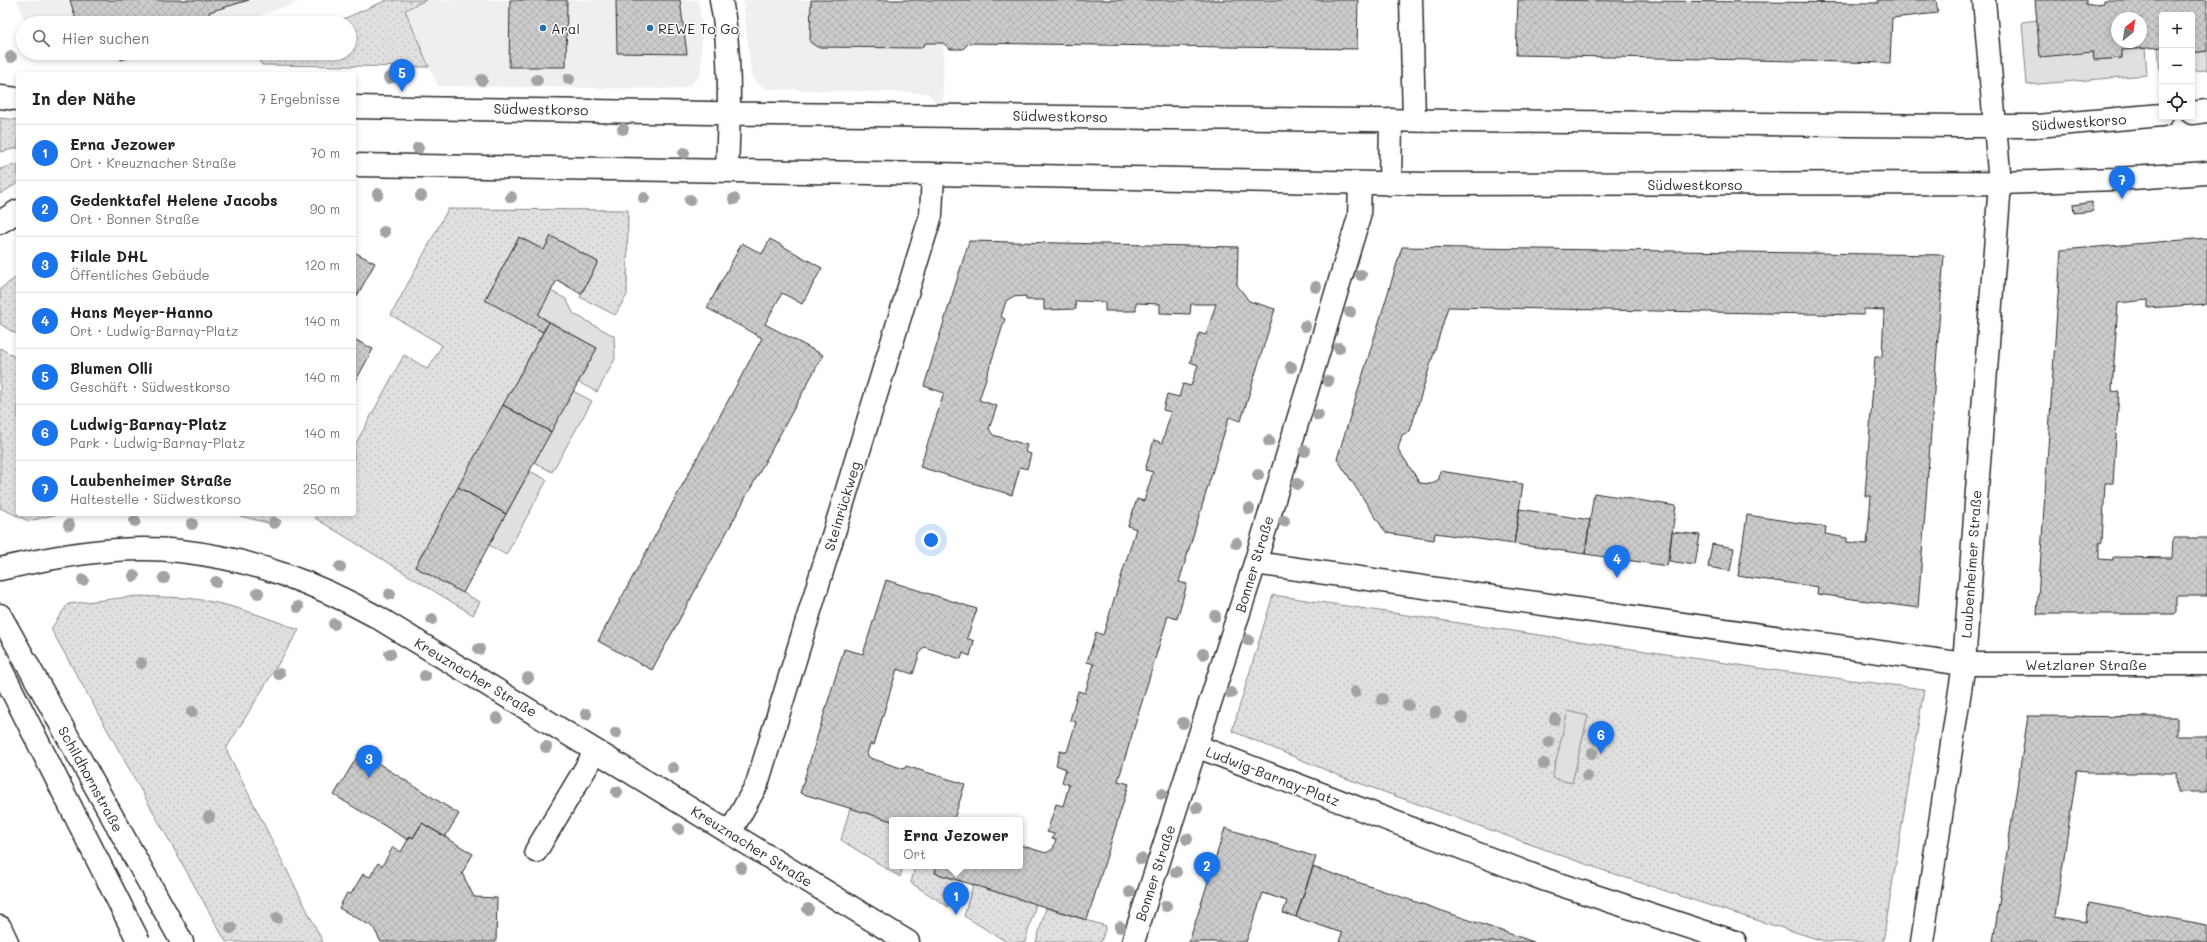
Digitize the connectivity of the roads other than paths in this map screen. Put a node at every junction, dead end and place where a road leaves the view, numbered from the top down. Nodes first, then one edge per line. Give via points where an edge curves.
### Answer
1 (721, 0) edge
2 (1411, 0) edge
3 (1984, 0) edge
4 (0, 97) edge
5 (16, 99) edge
6 (356, 107) edge
7 (2207, 111) edge
8 (729, 113) junction
9 (2195, 113) edge
10 (2159, 115) edge
11 (1391, 120) junction
12 (1414, 120) junction
13 (1996, 126) junction
14 (356, 165) edge
15 (727, 171) junction
16 (2207, 172) edge
17 (933, 174) junction
18 (1360, 183) junction
19 (2000, 183) junction
20 (1390, 184) junction
21 (16, 212) edge
22 (0, 222) edge
23 (1254, 563) junction
24 (0, 570) edge
25 (0, 615) edge
26 (1964, 664) junction
27 (2207, 664) edge
28 (0, 667) edge
29 (29, 669) junction
30 (0, 684) edge
31 (1196, 746) junction
32 (596, 751) junction
33 (730, 833) junction
34 (536, 851) dead end
35 (0, 927) edge
36 (7, 942) edge
37 (139, 942) edge
38 (182, 942) edge
39 (908, 942) edge
40 (1133, 942) edge
41 (1735, 942) edge
42 (1922, 942) edge

1 - 8 main road via 726,40
2 - 12 main road
3 - 13 main road
4 - 5 main road
6 - 8 main road, Südwestkorso
7 - 9 main road
8 - 11 main road, Südwestkorso
8 - 15 main road
10 - 13 main road, Südwestkorso via 2037,126
11 - 12 main road, Südwestkorso
11 - 20 main road
12 - 13 main road, Südwestkorso
13 - 19 main road
14 - 15 main road, Südwestkorso
15 - 17 main road, Südwestkorso
16 - 19 main road, Südwestkorso
17 - 18 main road, Südwestkorso
17 - 33 main road, Steinrückweg via 931,215 757,784
18 - 20 main road, Südwestkorso
18 - 23 main road, Bonner Straße via 1359,216
19 - 20 main road, Südwestkorso
19 - 26 main road, Laubenheimer Straße
21 - 22 main road
23 - 26 main road
23 - 31 main road, Bonner Straße
24 - 32 main road, Kreuznacher Straße via 88,553 141,550 179,550 274,570 312,584 378,617
25 - 29 main road, Schildhornstraße
26 - 27 main road, Wetzlarer Straße
26 - 42 main road, Laubenheimer Straße
28 - 37 main road, bridge
29 - 30 main road
29 - 38 main road, Schildhornstraße
31 - 40 main road, Bonner Straße
31 - 41 main road, Ludwig-Barnay-Platz via 1543,879
32 - 33 main road, Kreuznacher Straße
32 - 34 main road
33 - 39 main road, Kreuznacher Straße
35 - 36 main road

